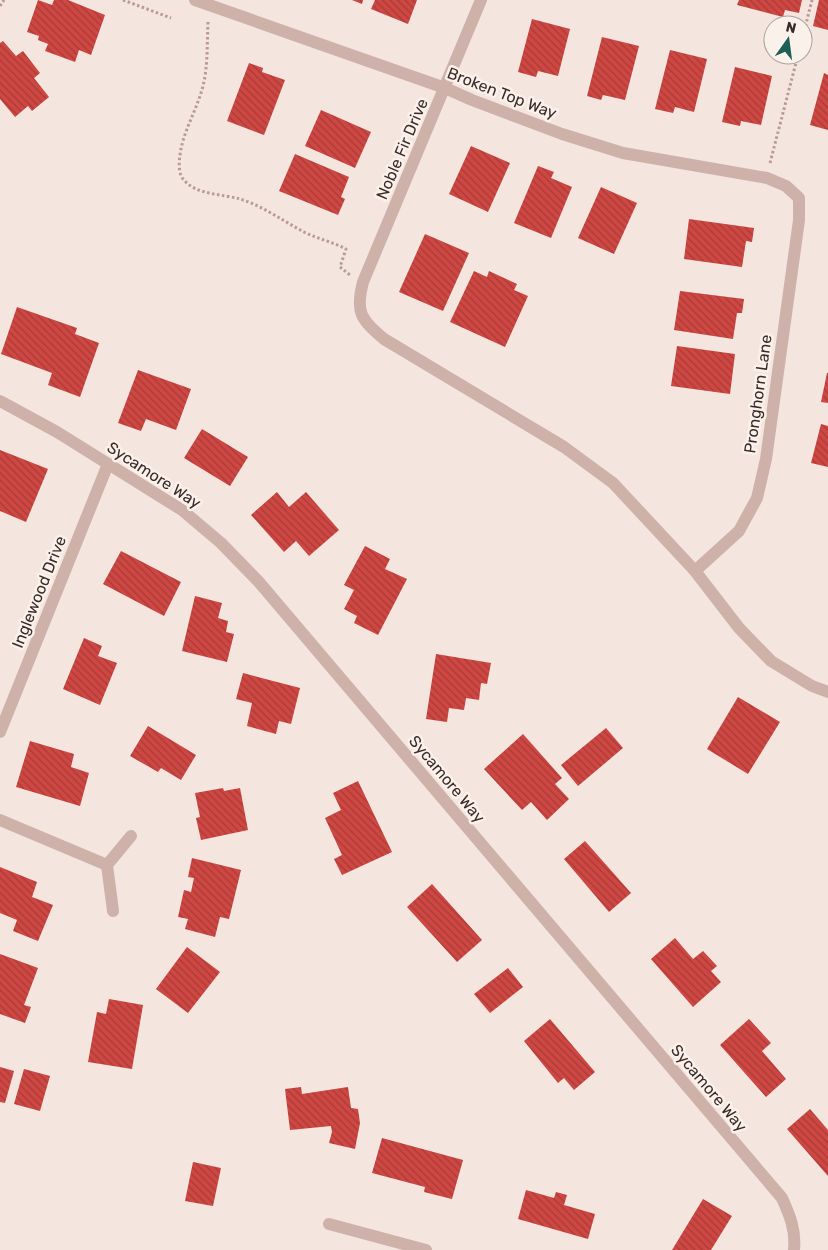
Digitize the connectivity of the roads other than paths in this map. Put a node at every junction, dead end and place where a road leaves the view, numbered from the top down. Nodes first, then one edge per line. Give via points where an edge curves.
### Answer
1 (195, 0) edge
2 (481, 0) edge
3 (445, 88) junction
4 (799, 198) joint
5 (0, 401) edge
6 (108, 464) junction
7 (695, 571) junction
8 (828, 692) edge
9 (0, 732) edge
10 (0, 820) edge
11 (131, 836) dead end
12 (107, 865) junction
13 (113, 911) dead end
14 (329, 1224) dead end
15 (426, 1250) edge
16 (794, 1250) edge

1 - 3 street, Broken Top Way
2 - 3 street, Noble Fir Drive
3 - 4 street, Broken Top Way via 562,134 623,153 767,178 786,186
3 - 7 street, Noble Fir Drive via 363,282 360,312 384,338 564,447 613,483
4 - 7 street, Pronghorn Lane via 799,220 766,459 756,498 739,531
5 - 6 street, Sycamore Way
6 - 9 street, Inglewood Drive
6 - 16 street, Sycamore Way via 182,510 221,543 258,581 782,1198 792,1220
7 - 8 street via 739,628 771,661
10 - 12 street
11 - 12 street
12 - 13 street
14 - 15 street

